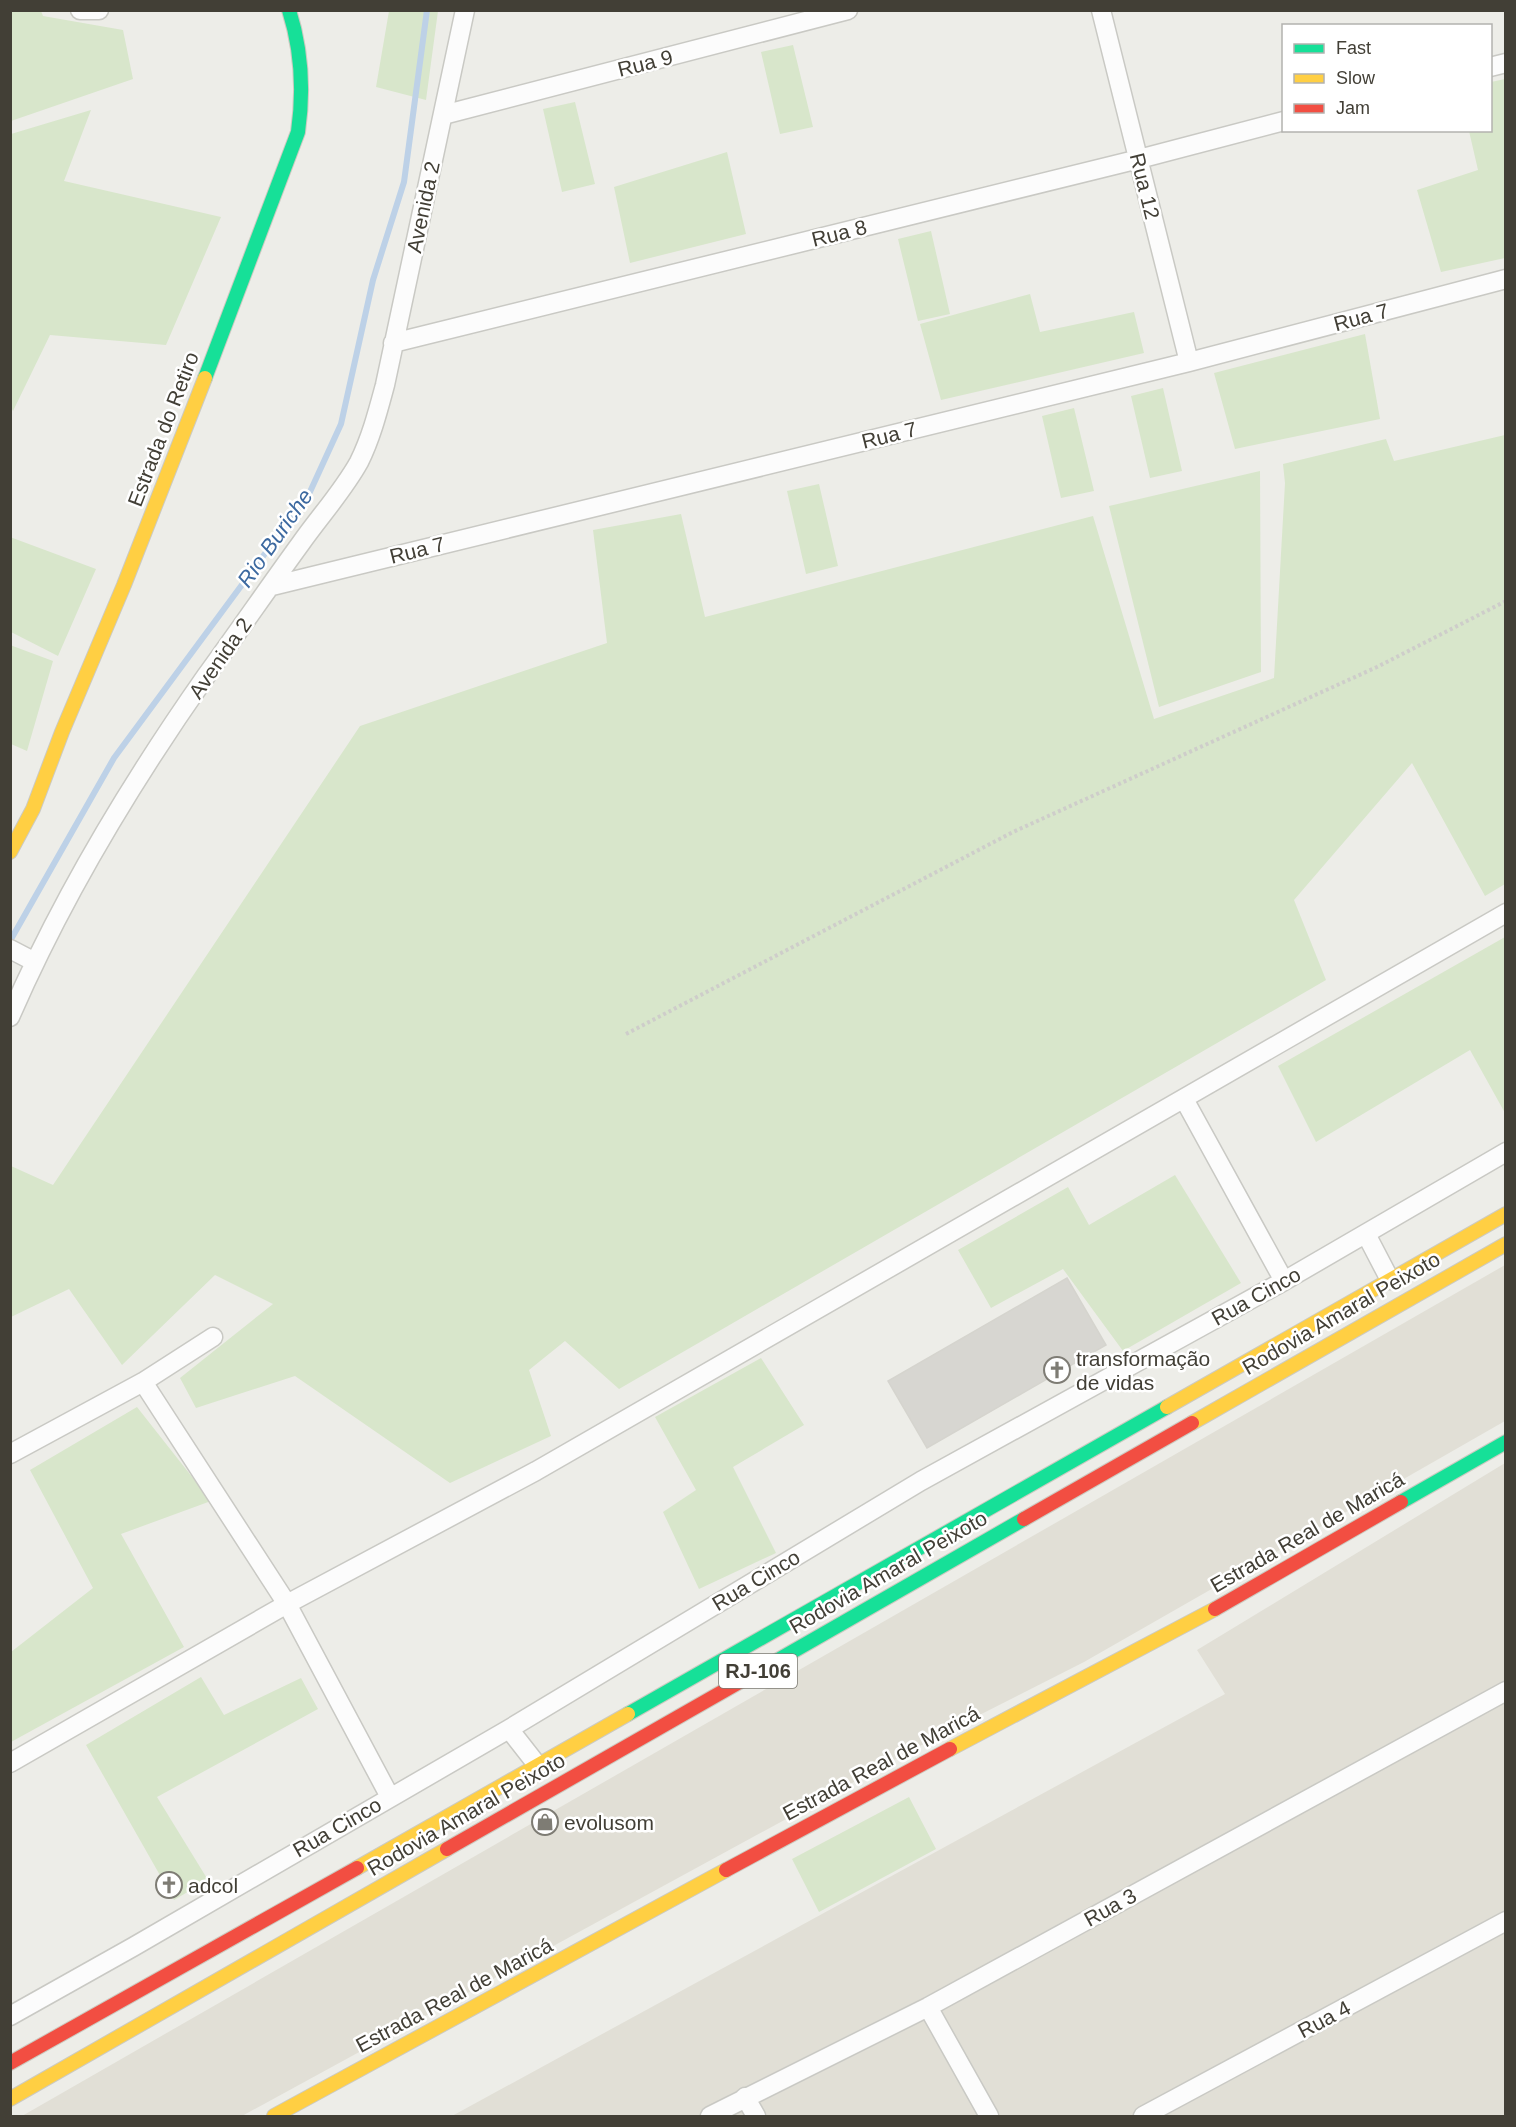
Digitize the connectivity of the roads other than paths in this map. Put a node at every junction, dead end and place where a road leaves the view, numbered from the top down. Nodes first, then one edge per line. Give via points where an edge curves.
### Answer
1 (80, 10) edge
2 (99, 10) edge
3 (289, 10) edge
4 (465, 10) edge
5 (848, 10) edge
6 (1101, 10) edge
7 (443, 115) junction
8 (1282, 122) edge
9 (1139, 159) junction
10 (1506, 279) edge
11 (393, 343) junction
12 (1189, 362) junction
13 (272, 585) junction
14 (10, 852) edge
15 (1506, 913) edge
16 (21, 955) edge
17 (10, 1017) edge
18 (1184, 1099) junction
19 (1506, 1152) edge
20 (1506, 1214) edge
21 (1366, 1234) junction
22 (1506, 1244) edge
23 (1390, 1280) junction
24 (1284, 1281) junction
25 (213, 1337) dead end
26 (143, 1382) junction
27 (1506, 1442) edge
28 (10, 1454) edge
29 (287, 1604) junction
30 (1506, 1691) edge
31 (509, 1729) junction
32 (10, 1763) edge
33 (538, 1766) junction
34 (390, 1797) junction
35 (1506, 1921) edge
36 (928, 2007) junction
37 (10, 2016) edge
38 (10, 2063) edge
39 (746, 2097) junction
40 (10, 2099) edge
41 (274, 2116) edge
42 (710, 2116) edge
43 (756, 2116) edge
44 (989, 2116) edge
45 (1143, 2116) edge

1 - 2 street
3 - 14 main road, Estrada do Retiro via 302,75 298,132 128,574 33,808
4 - 7 street, Avenida 2
5 - 7 street, Rua 9
6 - 9 street, Rua 12
7 - 11 street, Avenida 2
8 - 9 street, Rua 8
9 - 11 street, Rua 8
9 - 12 street, Rua 12
10 - 12 street, Rua 7
11 - 13 street, Avenida 2 via 375,422 359,462
12 - 13 street, Rua 7
13 - 16 street, Avenida 2 via 147,762 103,836
15 - 18 street
16 - 17 street, Avenida 2
18 - 24 street
18 - 29 street via 536,1471
19 - 21 street, Rua Cinco
20 - 23 main road, Rodovia Amaral Peixoto / RJ-106
21 - 23 street
21 - 24 street, Rua Cinco
22 - 40 main road, Rodovia Amaral Peixoto / RJ-106
23 - 33 main road, Rodovia Amaral Peixoto / RJ-106
24 - 31 street, Rua Cinco via 921,1481
25 - 26 street
26 - 28 street
26 - 29 street
27 - 41 main road, Estrada Real de Maricá via 1180,1629 962,1742
29 - 32 street
29 - 34 street
30 - 36 street, Rua 3
31 - 33 street
31 - 34 street, Rua Cinco
33 - 38 main road, Rodovia Amaral Peixoto / RJ-106
34 - 37 street, Rua Cinco
35 - 45 street, Rua 4
36 - 39 street, Rua 3
36 - 44 street
39 - 42 street, Rua 3
39 - 43 street

